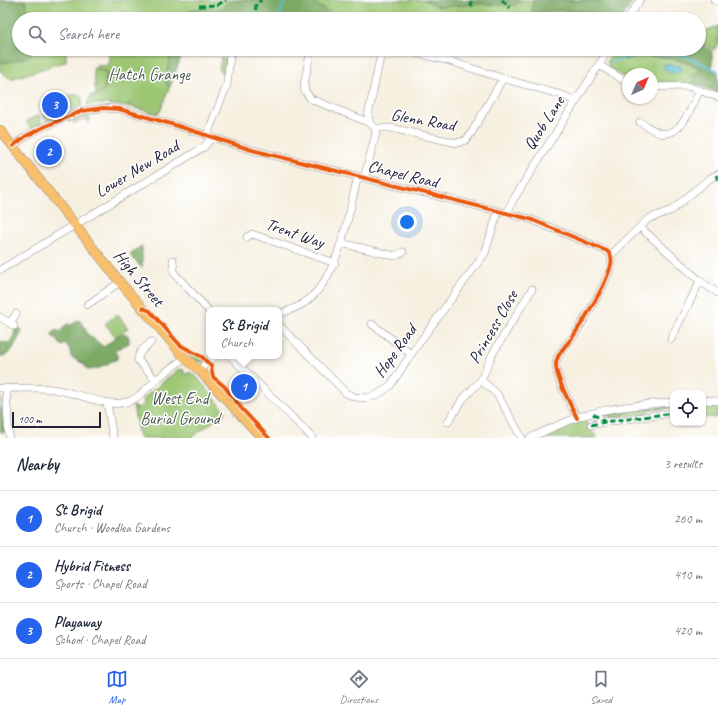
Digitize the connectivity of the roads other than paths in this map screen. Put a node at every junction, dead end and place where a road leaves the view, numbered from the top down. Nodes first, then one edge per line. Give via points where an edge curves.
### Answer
1 (640, 0) edge
2 (714, 0) edge
3 (718, 2) edge
4 (632, 12) edge
5 (230, 56) edge
6 (382, 56) edge
7 (429, 56) edge
8 (605, 56) edge
9 (309, 59) dead end
10 (599, 65) junction
11 (503, 78) junction
12 (622, 79) edge
13 (658, 87) edge
14 (700, 90) junction
15 (718, 97) edge
16 (576, 102) junction
17 (640, 122) dead end
18 (373, 125) junction
19 (0, 130) edge
20 (209, 136) junction
21 (13, 146) junction
22 (717, 176) edge
23 (361, 177) junction
24 (498, 212) junction
25 (507, 214) junction
26 (74, 224) junction
27 (640, 228) junction
28 (247, 237) dead end
29 (341, 243) junction
30 (403, 252) dead end
31 (611, 255) junction
32 (173, 260) dead end
33 (335, 263) junction
34 (0, 270) edge
35 (700, 281) junction
36 (120, 282) junction
37 (532, 290) dead end
38 (718, 293) edge
39 (87, 305) dead end
40 (206, 308) edge
41 (282, 313) edge
42 (16, 314) dead end
43 (0, 317) edge
44 (372, 324) dead end
45 (282, 328) edge
46 (671, 339) dead end
47 (151, 342) dead end
48 (411, 354) junction
49 (185, 358) junction
50 (212, 359) edge
51 (233, 359) edge
52 (199, 370) junction
53 (156, 380) junction
54 (481, 380) junction
55 (3, 388) edge
56 (706, 400) edge
57 (718, 401) edge
58 (670, 402) edge
59 (107, 403) junction
60 (670, 413) edge
61 (594, 414) junction
62 (576, 418) junction
63 (448, 422) dead end
64 (605, 422) junction
65 (591, 425) dead end
66 (9, 438) edge
67 (113, 438) edge
68 (262, 438) edge
69 (312, 438) edge
70 (522, 438) edge
71 (530, 438) edge

1 - 4 street
2 - 3 street
5 - 20 street via 227,85
6 - 18 street via 368,116
7 - 11 street
8 - 10 street, Quob Lane
9 - 18 street, Glenn Road via 304,85 311,99
10 - 12 street
10 - 16 street, Quob Lane
11 - 16 street via 565,96
11 - 18 street, Glenn Road via 466,140 457,143
13 - 14 street via 687,86
14 - 15 street
14 - 17 street via 683,124 674,132 660,133
16 - 25 street, Quob Lane via 512,200
18 - 23 street via 376,134
19 - 21 main road, High Street
20 - 21 street, Chapel Road via 119,110 103,108 86,110 52,123 26,136
20 - 23 street, Chapel Road via 252,150
20 - 26 street, Lower New Road via 204,147
21 - 26 main road, High Street
22 - 27 street via 709,179 672,210 648,219
23 - 24 street, Chapel Road
23 - 29 street
24 - 25 street, Chapel Road
24 - 48 street, Hope Road via 485,253
25 - 31 street, Chapel Road via 530,219 602,248
26 - 34 street, Lower New Road
26 - 36 main road, High Street
27 - 31 street
27 - 35 street
28 - 33 street, Trent Way via 252,234
29 - 30 street via 396,259
29 - 33 street
31 - 62 street via 612,264 598,294 584,320 555,362
32 - 40 street via 174,273
33 - 41 street via 325,281 310,298
35 - 38 street
35 - 46 street
36 - 39 street
36 - 49 main road, High Street
37 - 54 street, Princess Close via 492,354
42 - 43 street via 12,324
44 - 48 street
45 - 48 street, Hope Road via 354,397 372,397 386,390
47 - 53 street via 137,357
49 - 52 main road, High Street
49 - 53 street
50 - 52 street
51 - 69 street via 304,425
52 - 68 main road, High Street
53 - 59 street via 129,401
54 - 63 street, Princess Close via 463,399
54 - 70 street, Princess Close via 497,394
55 - 59 street via 64,390
55 - 66 street
56 - 57 street
58 - 61 street
59 - 67 street
60 - 64 street
61 - 62 street
61 - 64 street
62 - 71 street
64 - 65 street

